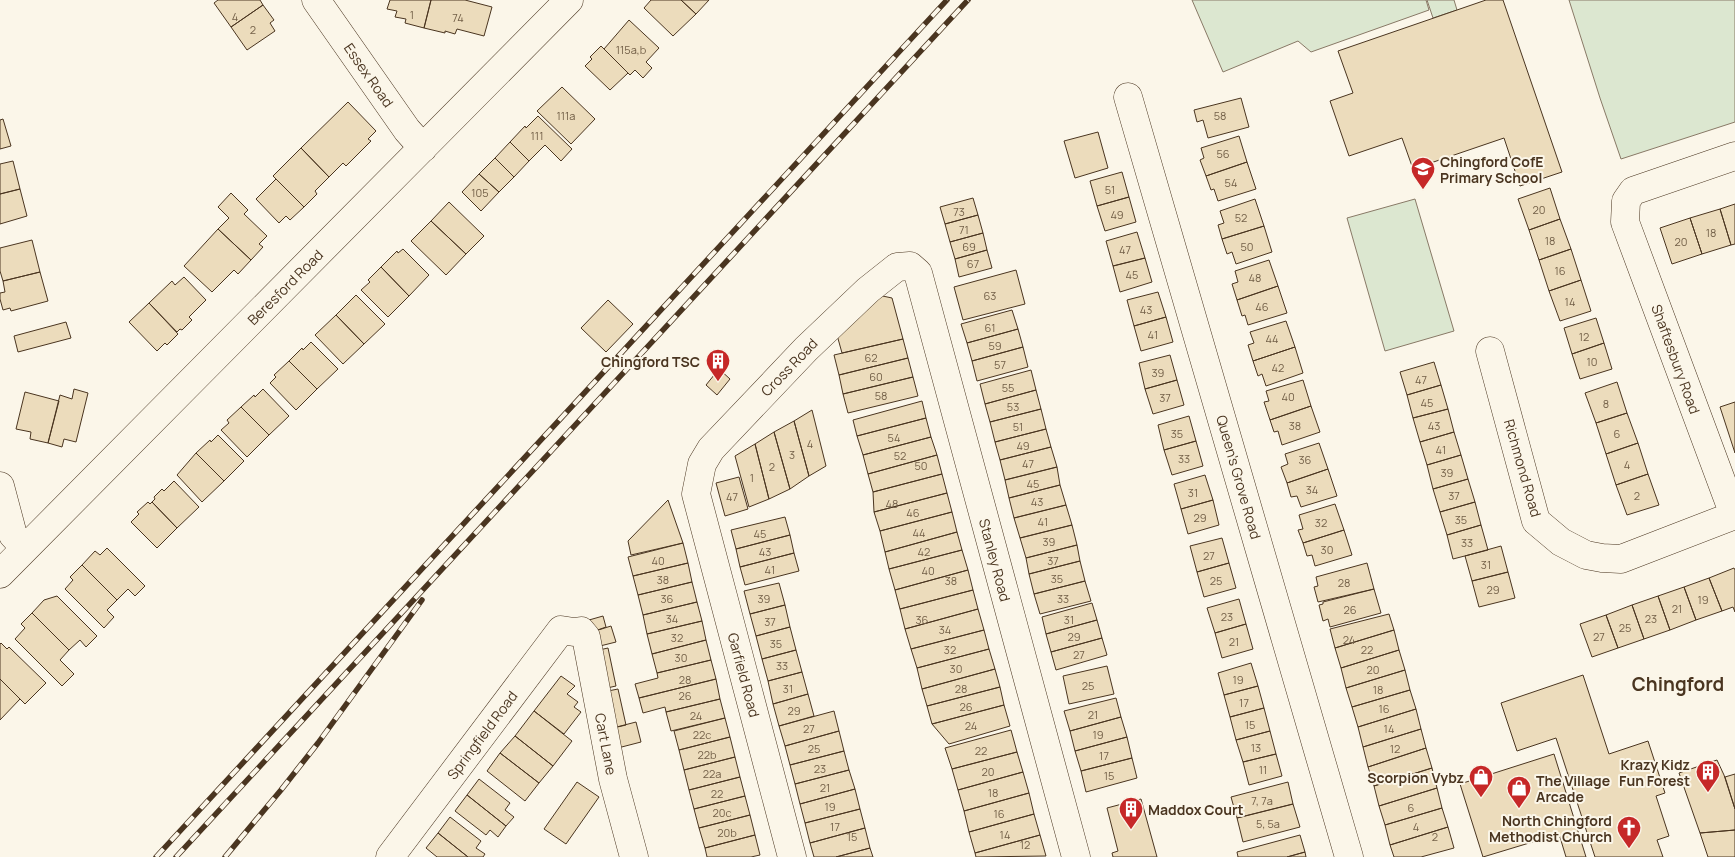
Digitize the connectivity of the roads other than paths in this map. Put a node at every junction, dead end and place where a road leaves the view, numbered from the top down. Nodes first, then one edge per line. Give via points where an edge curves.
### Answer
1 (316, 0) edge
2 (569, 0) edge
3 (1128, 97) dead end
4 (423, 148) junction
5 (1735, 156) edge
6 (910, 266) joint
7 (1490, 351) dead end
8 (0, 486) edge
9 (696, 494) joint
10 (1735, 515) edge
11 (25, 548) junction
12 (0, 574) edge
13 (581, 631) joint
14 (392, 856) edge
15 (634, 857) edge
16 (792, 857) edge
17 (1076, 857) edge
18 (1349, 857) edge

1 - 4 street, Essex Road
2 - 4 street, Beresford Road
3 - 18 street, Queen's Grove Road
4 - 11 street, Beresford Road
5 - 10 street, Shaftesbury Road via 1633,191 1626,202 1625,222
6 - 9 street, Cross Road via 896,266 868,290 806,349 711,449 702,464
6 - 17 street, Stanley Road via 918,273
7 - 10 street, Richmond Road via 1536,521 1561,542 1586,555 1621,559
8 - 11 street via 13,535
9 - 16 street, Garfield Road
11 - 12 street, Beresford Road
13 - 14 street, Springfield Road via 561,630
13 - 15 street, Cart Lane via 586,637 613,779

